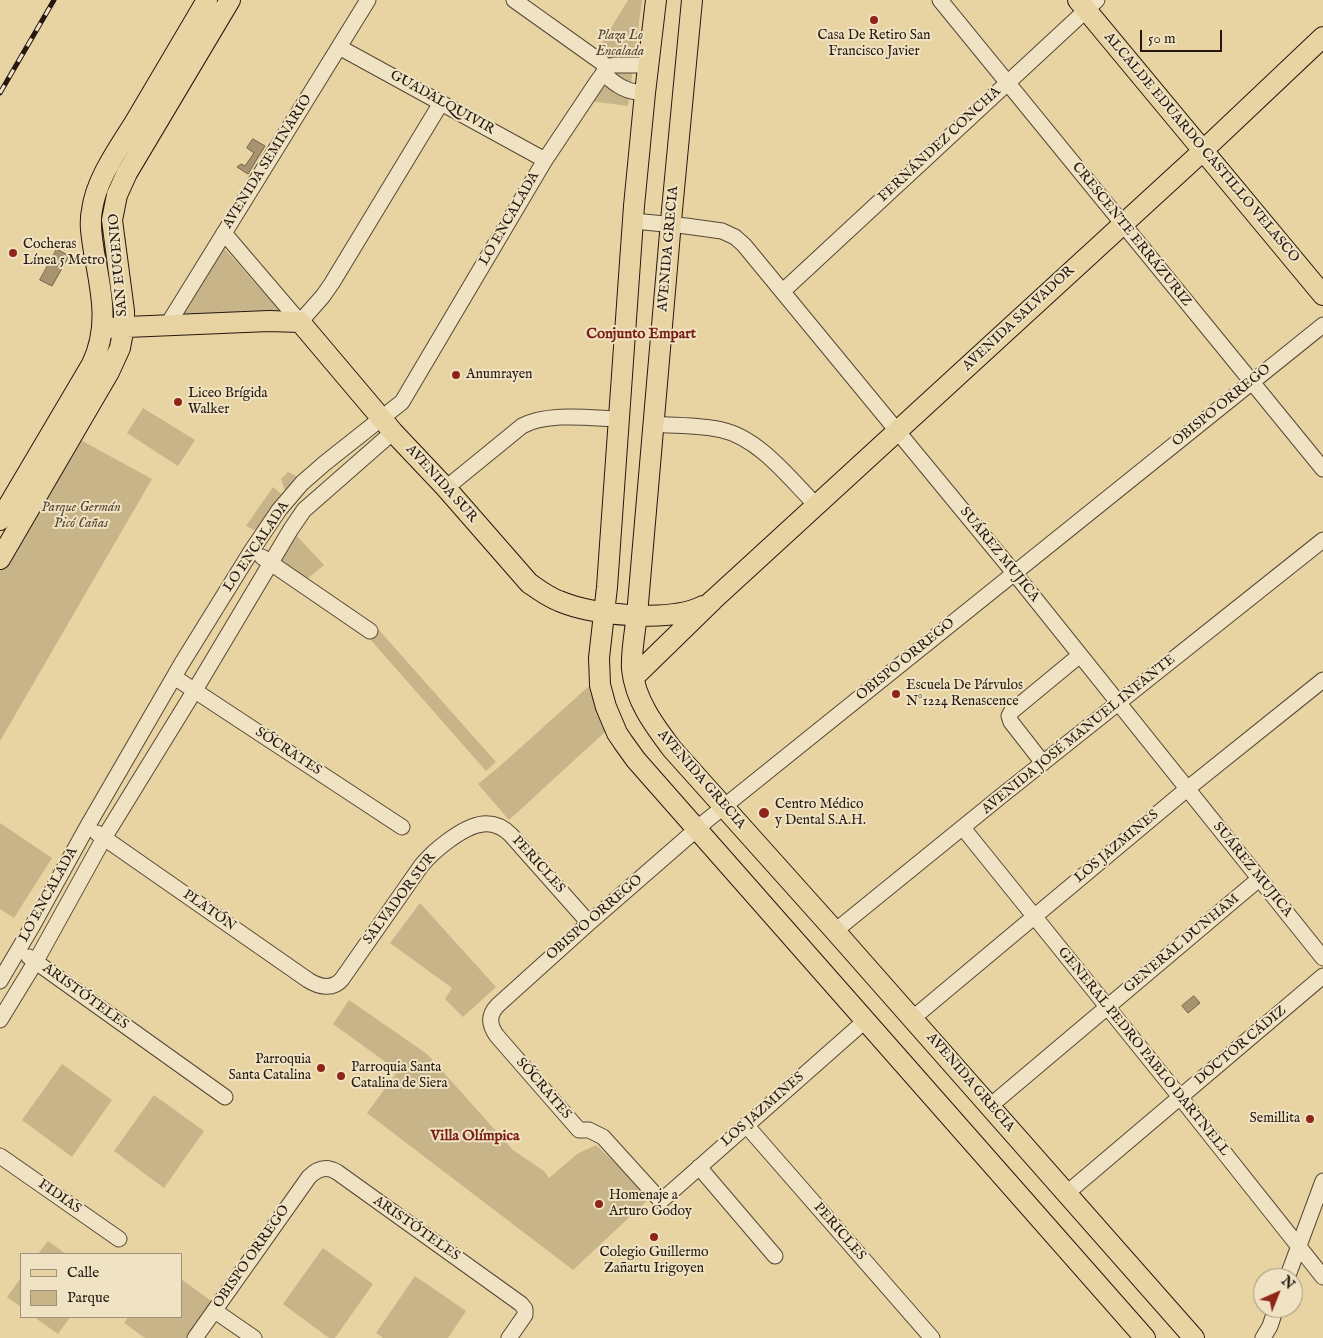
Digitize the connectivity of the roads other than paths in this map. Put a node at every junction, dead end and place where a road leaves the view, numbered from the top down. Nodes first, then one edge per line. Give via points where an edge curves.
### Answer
1 (207, 0) edge
2 (230, 0) edge
3 (368, 0) edge
4 (514, 0) edge
5 (656, 0) edge
6 (692, 0) edge
7 (940, 0) edge
8 (1087, 3) edge
9 (1323, 37) edge
10 (339, 47) junction
11 (648, 65) junction
12 (606, 70) junction
13 (1007, 83) junction
14 (645, 93) junction
15 (442, 103) junction
16 (153, 110) junction
17 (1203, 150) junction
18 (545, 160) junction
19 (633, 221) junction
20 (671, 224) junction
21 (1123, 224) junction
22 (224, 232) junction
23 (783, 291) junction
24 (1323, 295) edge
25 (300, 322) junction
26 (168, 324) junction
27 (1323, 325) edge
28 (124, 326) junction
29 (102, 328) junction
30 (1252, 382) junction
31 (77, 388) junction
32 (90, 406) junction
33 (619, 419) junction
34 (653, 424) junction
35 (387, 425) junction
36 (898, 430) junction
37 (1323, 469) edge
38 (446, 488) junction
39 (816, 505) junction
40 (0, 520) edge
41 (1323, 540) edge
42 (252, 550) junction
43 (0, 559) edge
44 (270, 562) junction
45 (1014, 573) junction
46 (713, 600) junction
47 (604, 612) junction
48 (637, 615) junction
49 (370, 631) dead end
50 (1080, 655) junction
51 (174, 677) junction
52 (634, 677) junction
53 (1322, 684) edge
54 (195, 690) junction
55 (1119, 703) junction
56 (1043, 763) junction
57 (1187, 789) junction
58 (724, 807) junction
59 (479, 825) joint
60 (88, 827) junction
61 (402, 827) dead end
62 (962, 828) junction
63 (698, 829) junction
64 (104, 838) junction
65 (1259, 879) junction
66 (1034, 917) junction
67 (589, 923) junction
68 (835, 930) junction
69 (18, 950) junction
70 (1323, 958) edge
71 (36, 961) junction
72 (1323, 976) edge
73 (0, 981) edge
74 (334, 986) joint
75 (498, 1005) joint
76 (1107, 1007) junction
77 (913, 1018) junction
78 (0, 1020) edge
79 (866, 1020) junction
80 (225, 1097) dead end
81 (1180, 1097) junction
82 (990, 1106) junction
83 (746, 1125) junction
84 (0, 1156) edge
85 (699, 1167) junction
86 (309, 1177) joint
87 (1323, 1182) edge
88 (1067, 1193) junction
89 (660, 1201) joint
90 (119, 1239) dead end
91 (1298, 1248) junction
92 (774, 1256) dead end
93 (1291, 1268) edge
94 (1323, 1277) edge
95 (215, 1311) junction
96 (1273, 1318) edge
97 (195, 1338) edge
98 (254, 1338) edge
99 (509, 1338) edge
100 (932, 1338) edge
101 (1145, 1338) edge
102 (1194, 1338) edge
103 (1263, 1338) edge

1 - 16 main road, SAN EUGENIO
2 - 16 main road, SAN EUGENIO
3 - 10 street, AVENIDA SEMINARIO
4 - 12 street
5 - 11 main road
6 - 20 main road, AVENIDA GRECIA
7 - 13 street, CRESCENTE ERRÁZURIZ
8 - 13 street, FERNÁNDEZ CONCHA
8 - 17 main road, ALCALDE EDUARDO CASTILLO VELASCO
9 - 17 main road, AVENIDA SALVADOR
10 - 15 street, GUADALQUIVIR
10 - 22 street, AVENIDA SEMINARIO
11 - 12 street via 614,65
11 - 14 main road
12 - 14 street via 618,86
12 - 18 street, LO ENCALADA
13 - 21 street, CRESCENTE ERRÁZURIZ
13 - 23 street, FERNÁNDEZ CONCHA
14 - 19 main road
15 - 18 street, GUADALQUIVIR
15 - 25 street via 332,283
16 - 28 main road, SAN EUGENIO via 114,204 112,224
16 - 29 main road, SAN EUGENIO via 103,177 92,210 91,229 102,299
17 - 21 main road, AVENIDA SALVADOR
17 - 24 main road, ALCALDE EDUARDO CASTILLO VELASCO
18 - 35 street, LO ENCALADA
19 - 20 street, SUÁREZ MUJICA
19 - 33 main road
20 - 23 street, SUÁREZ MUJICA via 731,234
20 - 34 main road, AVENIDA GRECIA
21 - 30 street, CRESCENTE ERRÁZURIZ
21 - 36 main road, AVENIDA SALVADOR
22 - 25 street, AVENIDA SUR
22 - 26 street, AVENIDA SEMINARIO
23 - 36 street, SUÁREZ MUJICA
25 - 26 main road
25 - 35 main road, AVENIDA SUR
26 - 28 main road
27 - 30 street, OBISPO ORREGO
28 - 29 main road
28 - 32 main road, SAN EUGENIO via 117,356
29 - 31 main road, SAN EUGENIO via 95,356
30 - 37 street, CRESCENTE ERRÁZURIZ
30 - 45 street, OBISPO ORREGO
31 - 32 main road via 90,395
31 - 40 main road, SAN EUGENIO
32 - 43 main road, SAN EUGENIO
33 - 38 street via 553,417 531,422
33 - 47 main road
34 - 39 street via 711,428 745,438
34 - 48 main road, AVENIDA GRECIA
35 - 38 main road, AVENIDA SUR
35 - 42 street, LO ENCALADA via 338,452 302,483
35 - 44 street, LO ENCALADA via 304,510
36 - 39 main road, AVENIDA SALVADOR
36 - 45 street, SUÁREZ MUJICA
38 - 47 main road, AVENIDA SUR via 529,583 560,602
39 - 46 main road, AVENIDA SALVADOR
41 - 55 street, AVENIDA JOSÉ MANUEL INFANTE
42 - 44 street
42 - 51 street, LO ENCALADA
44 - 49 street
44 - 54 street, LO ENCALADA
45 - 50 street, SUÁREZ MUJICA
45 - 58 street, OBISPO ORREGO
46 - 48 main road, AVENIDA SALVADOR via 686,613
46 - 52 main road, AVENIDA SALVADOR
47 - 48 main road, AVENIDA SALVADOR
47 - 63 main road via 600,677 610,717 629,751
48 - 52 main road, AVENIDA GRECIA via 632,660
50 - 55 street, SUÁREZ MUJICA
50 - 56 street via 1010,712 1011,722
51 - 54 street, SÓCRATES
51 - 60 street, LO ENCALADA
52 - 58 main road, AVENIDA GRECIA via 643,705 658,731
53 - 57 street, LOS JAZMINES
54 - 61 street, SÓCRATES
54 - 64 street, LO ENCALADA
55 - 56 street, AVENIDA JOSÉ MANUEL INFANTE
55 - 57 street, SUÁREZ MUJICA
56 - 62 street, AVENIDA JOSÉ MANUEL INFANTE
57 - 65 street, SUÁREZ MUJICA
57 - 66 street, LOS JAZMINES
58 - 63 street, OBISPO ORREGO
58 - 68 main road, AVENIDA GRECIA
59 - 67 street, PERICLES via 502,827 512,835
59 - 74 street, SALVADOR SUR via 444,844 428,857
60 - 64 street, PLATÓN
60 - 69 street, LO ENCALADA
62 - 66 street, GENERAL PEDRO PABLO DARTNELL
62 - 68 street, AVENIDA JOSÉ MANUEL INFANTE
63 - 67 street, OBISPO ORREGO
63 - 79 main road
64 - 71 street, LO ENCALADA
64 - 74 street, PLATÓN via 308,980 322,986
65 - 70 street, SUÁREZ MUJICA
65 - 76 street, GENERAL DUNHAM
66 - 76 street, GENERAL PEDRO PABLO DARTNELL
66 - 77 street, LOS JAZMINES
67 - 75 street, OBISPO ORREGO
68 - 77 main road, AVENIDA GRECIA
69 - 71 street, ARISTÓTELES
69 - 73 street, LO ENCALADA
71 - 78 street, LO ENCALADA
71 - 80 street, ARISTÓTELES
72 - 81 street, DOCTOR CÁDIZ
75 - 89 street, SÓCRATES via 490,1017 492,1030 579,1130 589,1130 603,1137
76 - 81 street, GENERAL PEDRO PABLO DARTNELL
76 - 82 street, GENERAL DUNHAM
77 - 82 main road, AVENIDA GRECIA
79 - 83 street, LOS JAZMINES
79 - 101 main road
81 - 88 street, DOCTOR CÁDIZ
81 - 91 street, GENERAL PEDRO PABLO DARTNELL
82 - 88 main road, AVENIDA GRECIA
83 - 85 street, LOS JAZMINES
83 - 100 street, PERICLES
84 - 90 street, FIDIAS
85 - 89 street, LOS JAZMINES
85 - 92 street
86 - 95 street, OBISPO ORREGO
86 - 99 street, ARISTÓTELES via 321,1169 334,1170 521,1304 525,1315
87 - 91 street
88 - 102 main road, AVENIDA GRECIA
91 - 93 street
91 - 94 street, GENERAL PEDRO PABLO DARTNELL
95 - 97 street, OBISPO ORREGO
95 - 98 street
96 - 103 street

